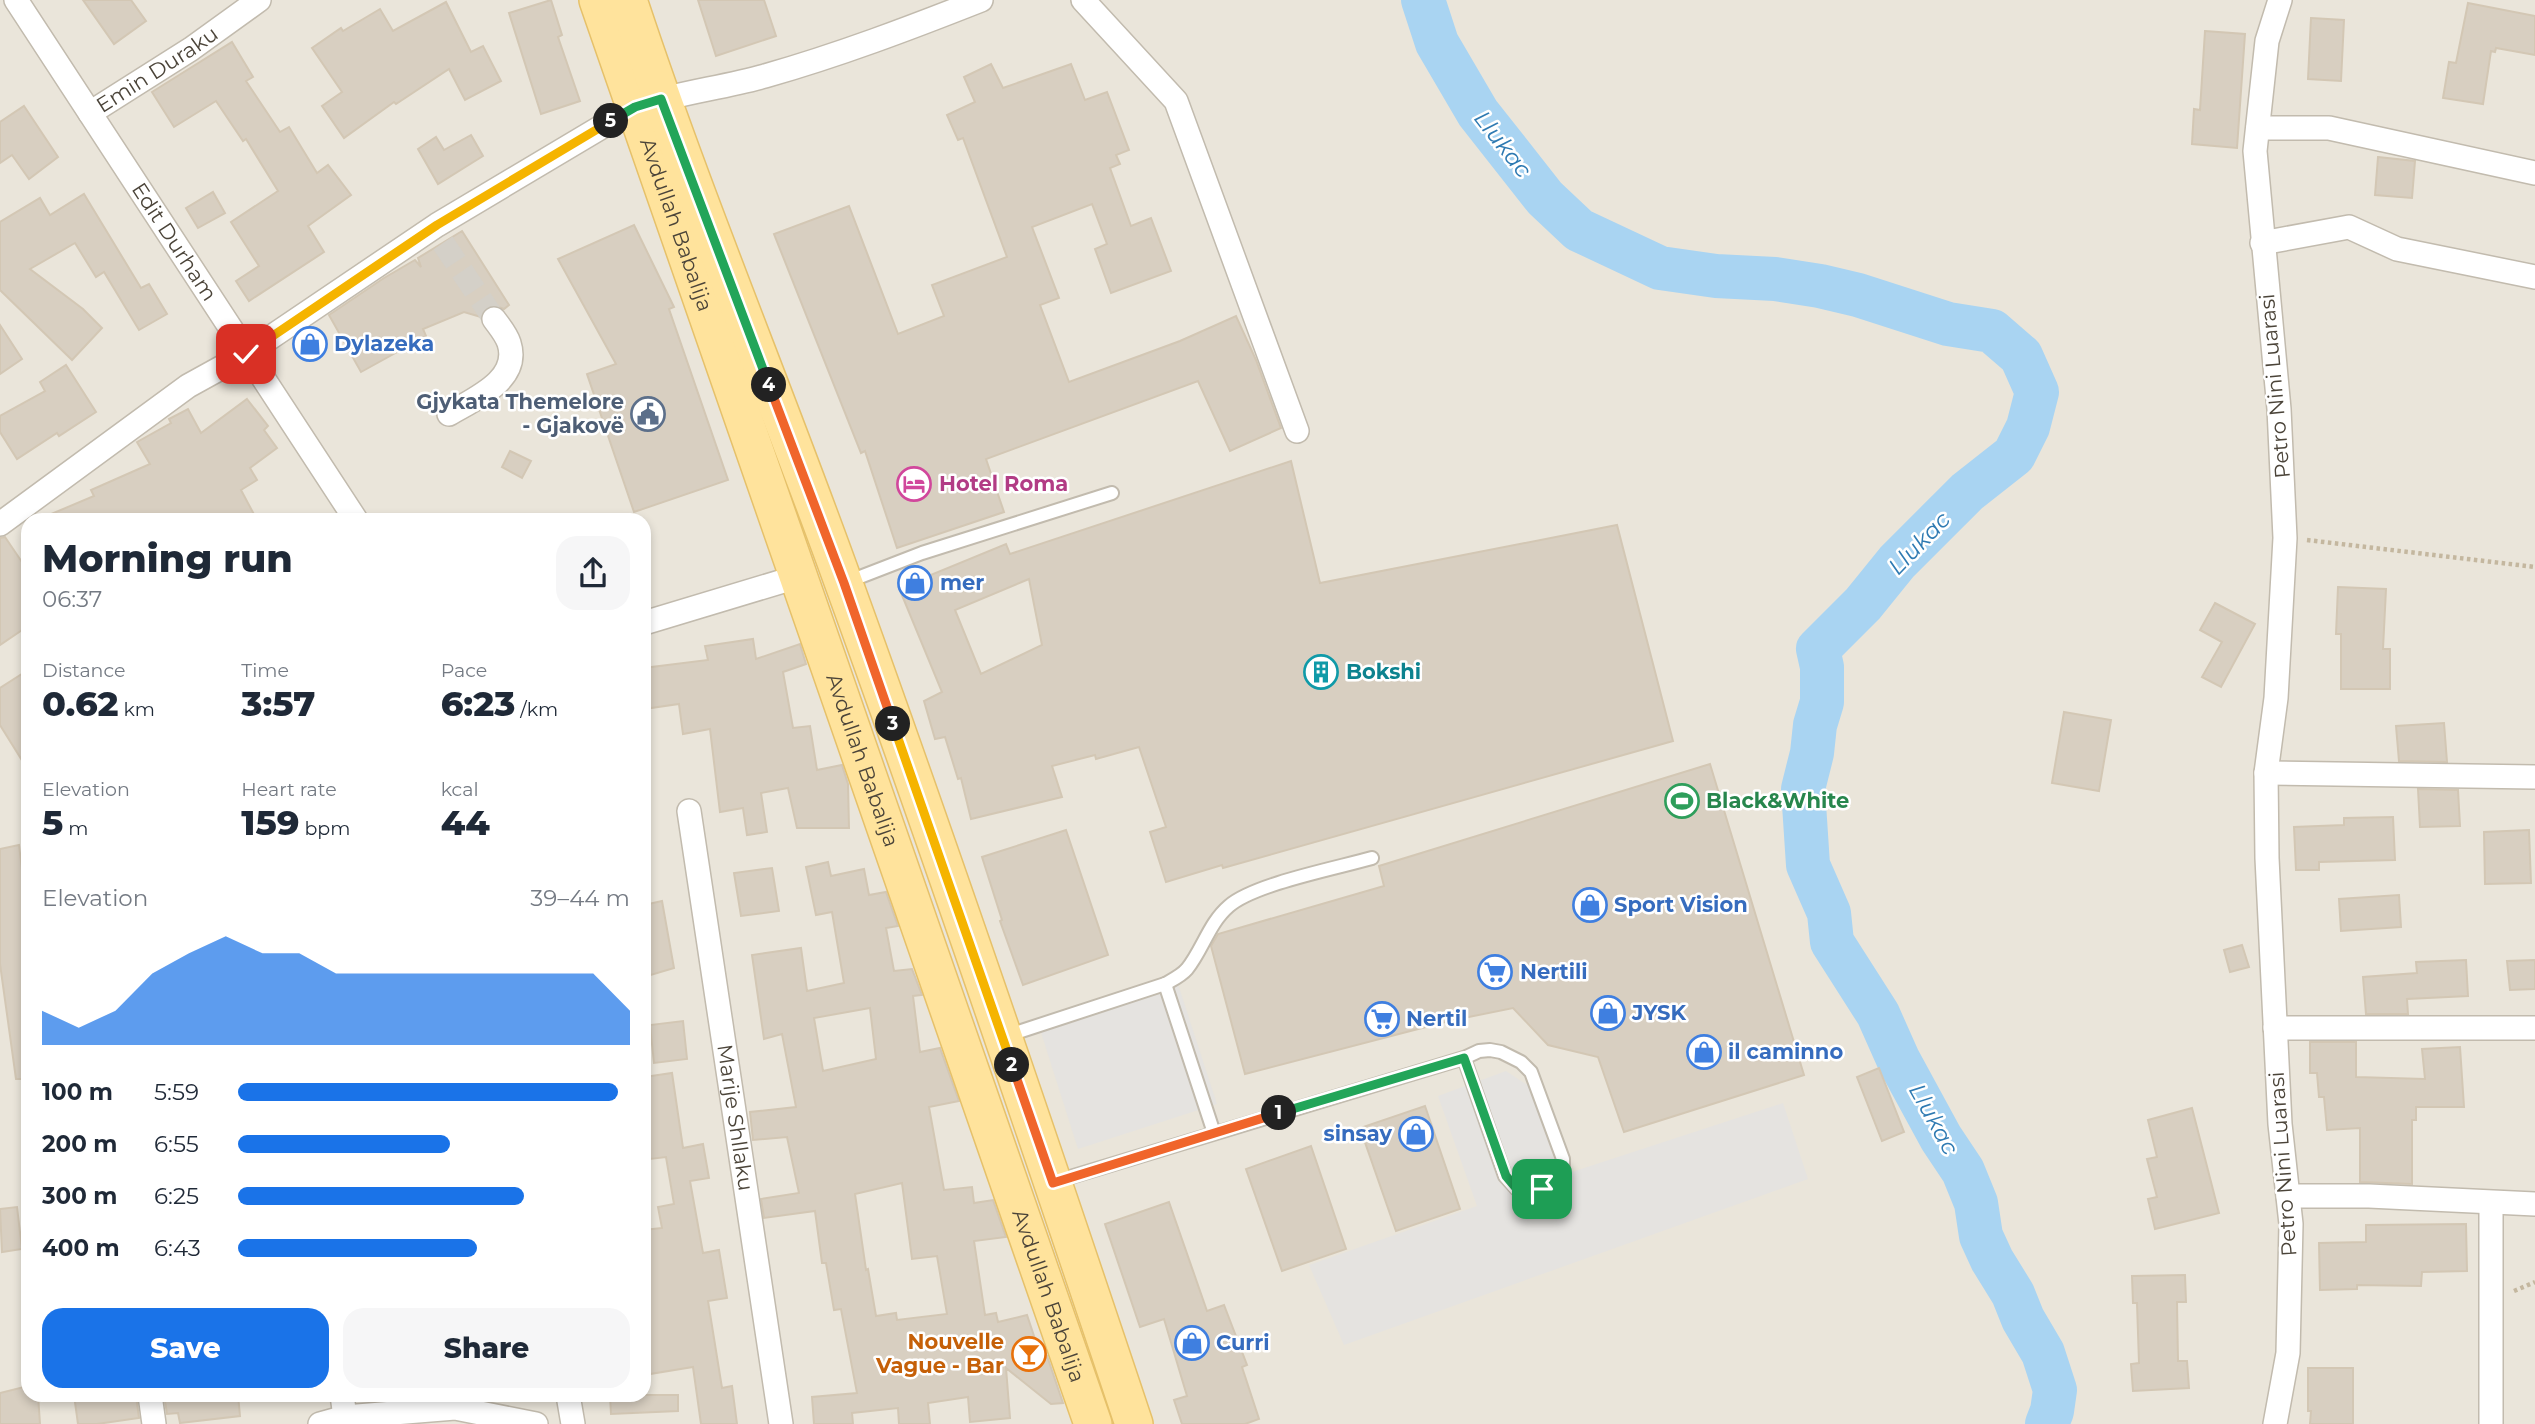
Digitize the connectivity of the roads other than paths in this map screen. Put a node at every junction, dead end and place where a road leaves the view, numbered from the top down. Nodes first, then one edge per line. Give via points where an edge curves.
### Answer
1 (16, 0) edge
2 (259, 0) edge
3 (598, 0) edge
4 (628, 0) edge
5 (982, 0) edge
6 (1083, 0) edge
7 (2280, 0) edge
8 (646, 99) junction
9 (90, 113) junction
10 (2258, 128) junction
11 (2535, 173) edge
12 (2262, 243) junction
13 (2535, 277) edge
14 (494, 319) tunnel mouth
15 (246, 354) junction
16 (449, 414) dead end
17 (1297, 431) dead end
18 (1112, 493) dead end
19 (351, 513) edge
20 (0, 524) edge
21 (800, 576) junction
22 (844, 583) junction
23 (651, 621) edge
24 (2266, 773) junction
25 (2535, 777) edge
26 (689, 811) dead end
27 (1373, 858) dead end
28 (1164, 984) junction
29 (2275, 1028) junction
30 (2535, 1028) edge
31 (1002, 1037) junction
32 (1464, 1058) junction
33 (1214, 1133) junction
34 (1053, 1183) junction
35 (2288, 1196) junction
36 (2491, 1203) junction
37 (2535, 1204) edge
38 (151, 1402) edge
39 (569, 1402) edge
40 (343, 1406) edge
41 (154, 1424) edge
42 (320, 1424) edge
43 (536, 1424) edge
44 (573, 1424) edge
45 (781, 1424) edge
46 (1093, 1424) edge
47 (1134, 1424) edge
48 (2275, 1424) edge
49 (2491, 1424) edge

1 - 9 street, Edit Durham
2 - 9 street, Emin Duraku
3 - 8 main road
4 - 8 main road
5 - 8 street via 859,47 761,77
6 - 17 street via 1176,101
7 - 10 street, Petro Nini Luarasi via 2267,41
8 - 15 street via 438,236
8 - 21 main road, Avdullah Babalija
8 - 22 main road, Avdullah Babalija
9 - 15 street, Edit Durham
10 - 11 street via 2329,128
10 - 12 street, Petro Nini Luarasi via 2255,151
12 - 13 street via 2349,227 2397,249
12 - 24 street, Petro Nini Luarasi via 2286,538 2276,698
14 - 16 street via 509,342 507,369 491,389
15 - 19 street, Edit Durham
15 - 20 street via 188,386
18 - 22 lane via 922,553
21 - 23 street
21 - 46 main road, Avdullah Babalija
22 - 31 main road, Avdullah Babalija
24 - 25 street
24 - 29 street, Petro Nini Luarasi
26 - 45 street, Marije Shllaku
27 - 28 lane via 1257,890 1230,905 1212,925 1185,972
28 - 31 lane
28 - 33 lane
29 - 30 street
29 - 35 street, Petro Nini Luarasi
31 - 34 main road, Avdullah Babalija
32 - 32 lane via 1479,1051 1501,1052 1531,1072 1563,1158 1563,1174 1554,1183 1530,1191 1517,1189 1506,1176
32 - 33 lane
33 - 34 lane
34 - 47 main road, Avdullah Babalija
35 - 36 street
35 - 48 street, Petro Nini Luarasi via 2288,1353
36 - 37 street
36 - 49 street
38 - 41 street
39 - 44 street
40 - 42 street
40 - 43 street via 455,1408

